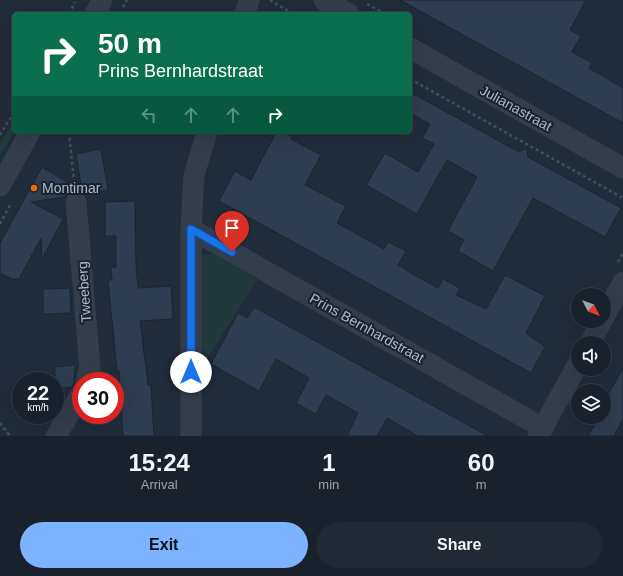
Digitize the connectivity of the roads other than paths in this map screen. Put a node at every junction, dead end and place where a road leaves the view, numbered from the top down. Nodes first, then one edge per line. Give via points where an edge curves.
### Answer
1 (102, 0) edge
2 (249, 0) edge
3 (324, 0) edge
4 (96, 12) edge
5 (246, 12) edge
6 (345, 12) edge
7 (412, 49) edge
8 (29, 134) edge
9 (206, 134) edge
10 (623, 168) edge
11 (0, 186) edge
12 (76, 202) road end
13 (191, 229) junction
14 (623, 282) edge
15 (611, 304) edge
16 (89, 372) edge
17 (571, 376) edge
18 (72, 409) edge
19 (541, 432) edge
20 (56, 436) edge
21 (191, 436) edge

1 - 4 street
2 - 5 street
3 - 6 street
7 - 10 street, Julianastraat
8 - 11 street
9 - 13 street via 194,175
12 - 16 street, Tweeberg
13 - 19 street, Prins Bernhardstraat
13 - 21 street
14 - 15 street
17 - 19 street
18 - 20 street

